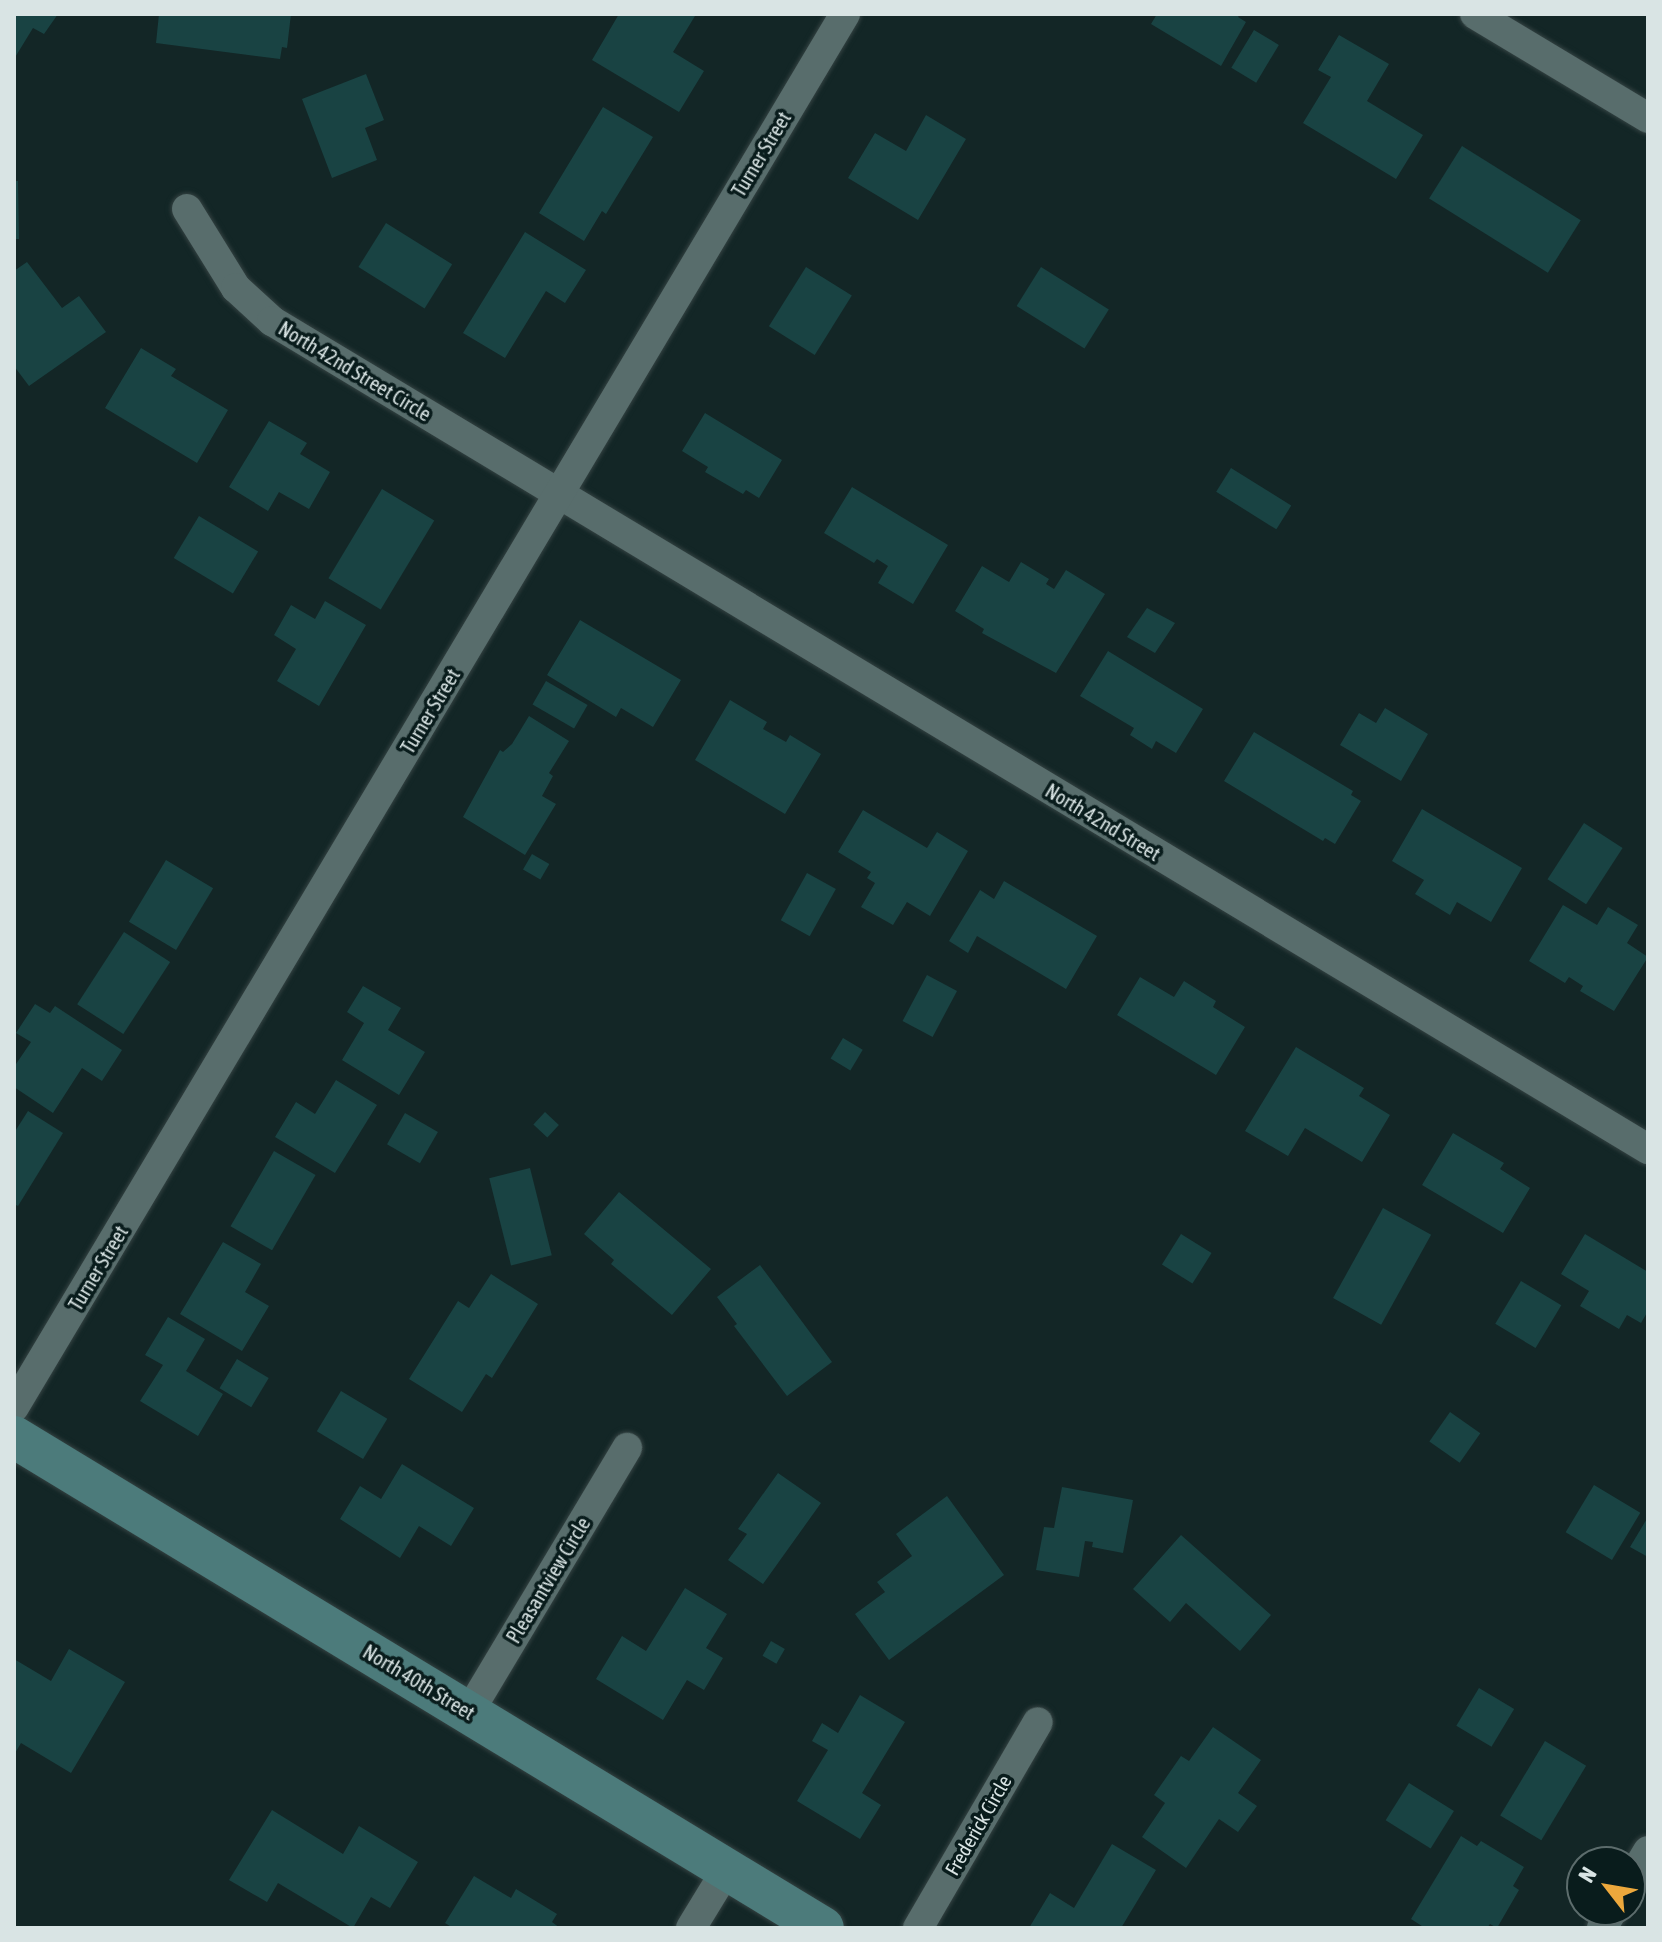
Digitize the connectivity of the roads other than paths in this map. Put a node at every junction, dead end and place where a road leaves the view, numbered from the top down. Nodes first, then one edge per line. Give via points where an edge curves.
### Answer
1 (845, 14) edge
2 (1475, 14) edge
3 (1648, 118) edge
4 (187, 209) dead end
5 (559, 494) junction
6 (1648, 1149) edge
7 (14, 1407) edge
8 (14, 1437) edge
9 (627, 1448) dead end
10 (469, 1712) junction
11 (1038, 1722) dead end
12 (727, 1869) junction
13 (691, 1928) edge
14 (823, 1928) edge
15 (918, 1928) edge

1 - 5 street, Turner Street
2 - 3 street
4 - 5 street, North 42nd Street Circle via 236,288 272,321
5 - 6 street, North 42nd Street
5 - 7 street, Turner Street
8 - 10 street, North 40th Street
9 - 10 street, Pleasantview Circle
10 - 12 street, North 40th Street
11 - 15 street, Frederick Circle
12 - 13 street
12 - 14 street, North 40th Street

